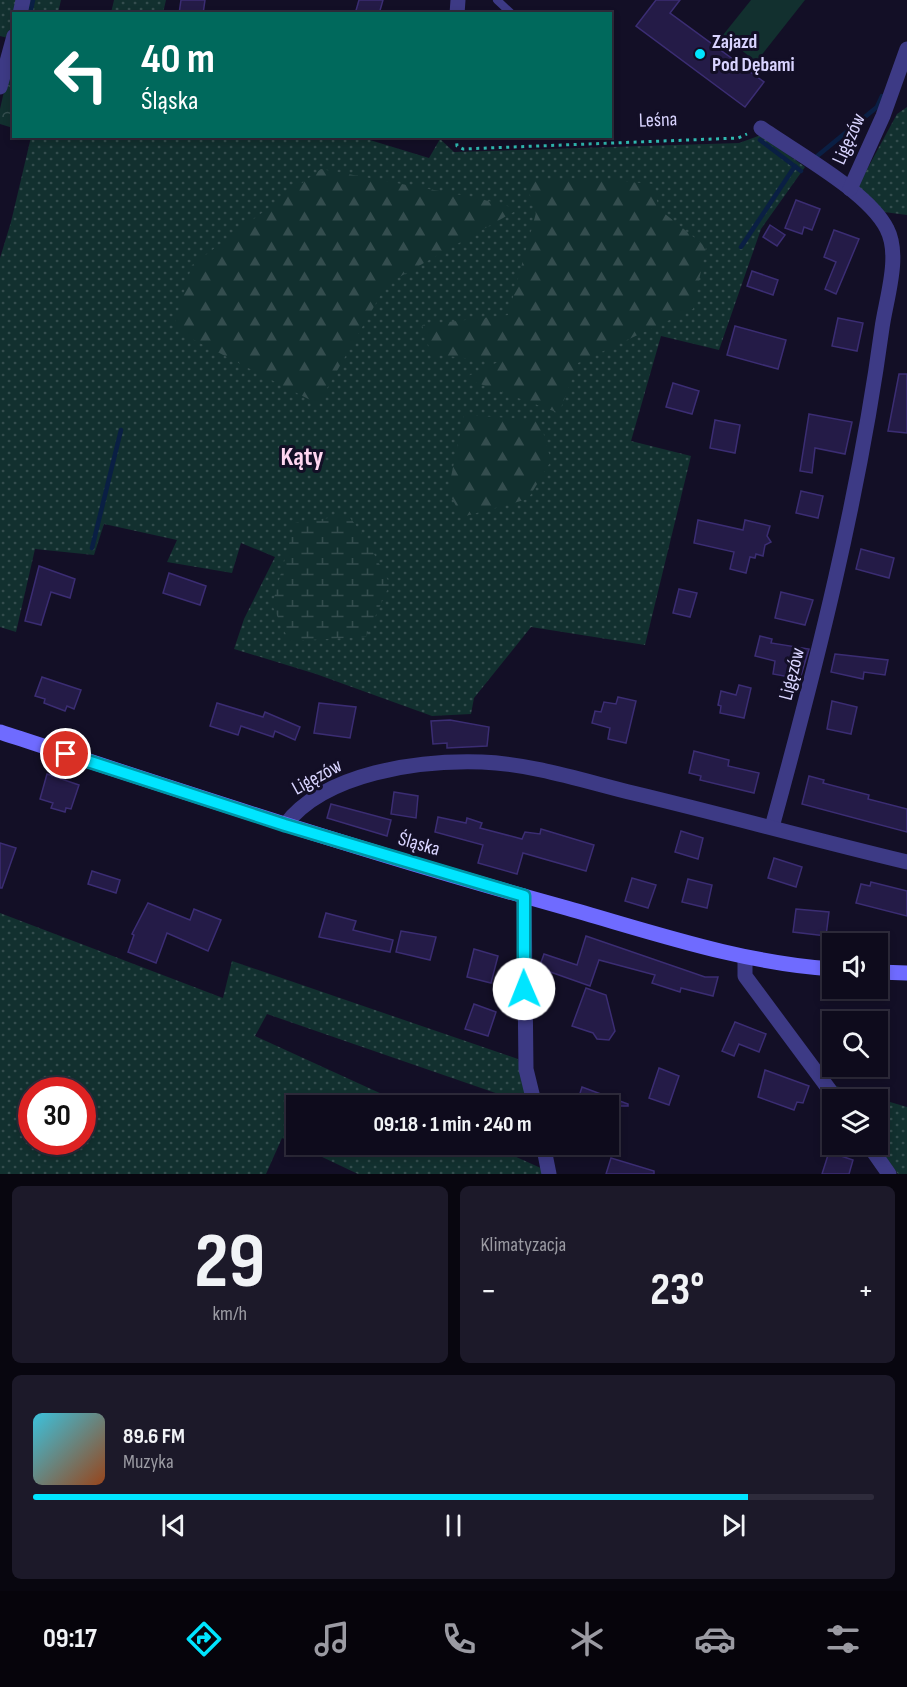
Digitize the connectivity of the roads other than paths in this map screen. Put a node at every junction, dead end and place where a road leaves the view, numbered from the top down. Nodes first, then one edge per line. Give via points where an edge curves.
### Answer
1 (497, 0) edge
2 (510, 12) edge
3 (907, 49) edge
4 (12, 51) edge
5 (9, 73) edge
6 (0, 87) edge
7 (761, 128) road end
8 (850, 189) junction
9 (0, 732) edge
10 (285, 825) junction
11 (772, 827) junction
12 (907, 862) edge
13 (524, 896) junction
14 (745, 957) junction
15 (822, 968) edge
16 (888, 972) edge
17 (907, 973) edge
18 (829, 1089) edge
19 (532, 1095) edge
20 (545, 1155) edge
21 (876, 1155) edge
22 (549, 1174) edge
23 (889, 1174) edge

1 - 2 lane
3 - 8 street, Ligęzów via 883,116
4 - 5 street
5 - 6 street
7 - 8 street
8 - 11 street, Ligęzów via 888,230 892,256 873,392 850,511 812,683
9 - 10 main road, Śląska
10 - 11 street, Ligęzów via 293,814 336,786 383,770 483,762 548,771
10 - 13 main road, Śląska
11 - 12 street
13 - 14 main road, Śląska
13 - 19 street via 526,1069
14 - 15 main road, Śląska
14 - 18 street via 745,976
16 - 17 main road
20 - 22 street
21 - 23 street

